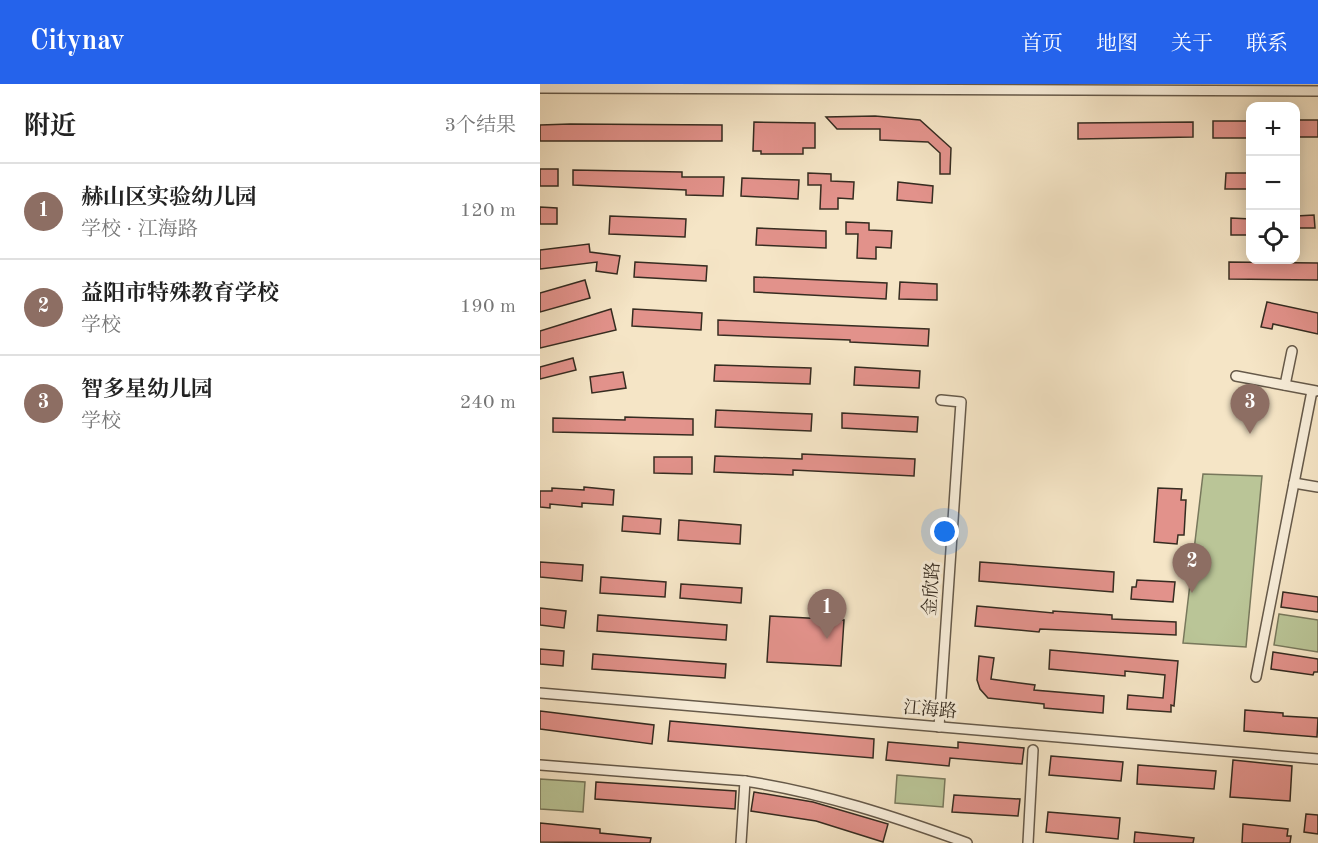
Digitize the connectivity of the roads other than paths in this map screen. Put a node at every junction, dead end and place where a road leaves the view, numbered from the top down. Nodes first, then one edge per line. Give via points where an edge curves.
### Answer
1 (559, 86) edge
2 (987, 87) edge
3 (1142, 87) edge
4 (1284, 87) edge
5 (540, 88) edge
6 (1318, 90) edge
7 (1292, 351) dead end
8 (1236, 376) dead end
9 (1285, 385) junction
10 (1315, 391) edge
11 (941, 400) dead end
12 (1294, 483) junction
13 (1318, 487) edge
14 (1256, 677) dead end
15 (540, 693) edge
16 (939, 727) junction
17 (1033, 750) dead end
18 (1318, 759) edge
19 (540, 765) edge
20 (745, 781) junction
21 (741, 843) edge
22 (967, 843) edge
23 (1028, 843) edge

1 - 2 street
1 - 5 street
2 - 3 street
3 - 4 street
4 - 6 street
7 - 9 street
8 - 9 street
9 - 10 street
10 - 12 street
11 - 16 street, 金欣路 via 961,402
12 - 13 street
12 - 14 street
15 - 16 street, 江海路
16 - 18 street, 江海路
17 - 23 street
19 - 20 street
20 - 21 street
20 - 22 street via 838,799

